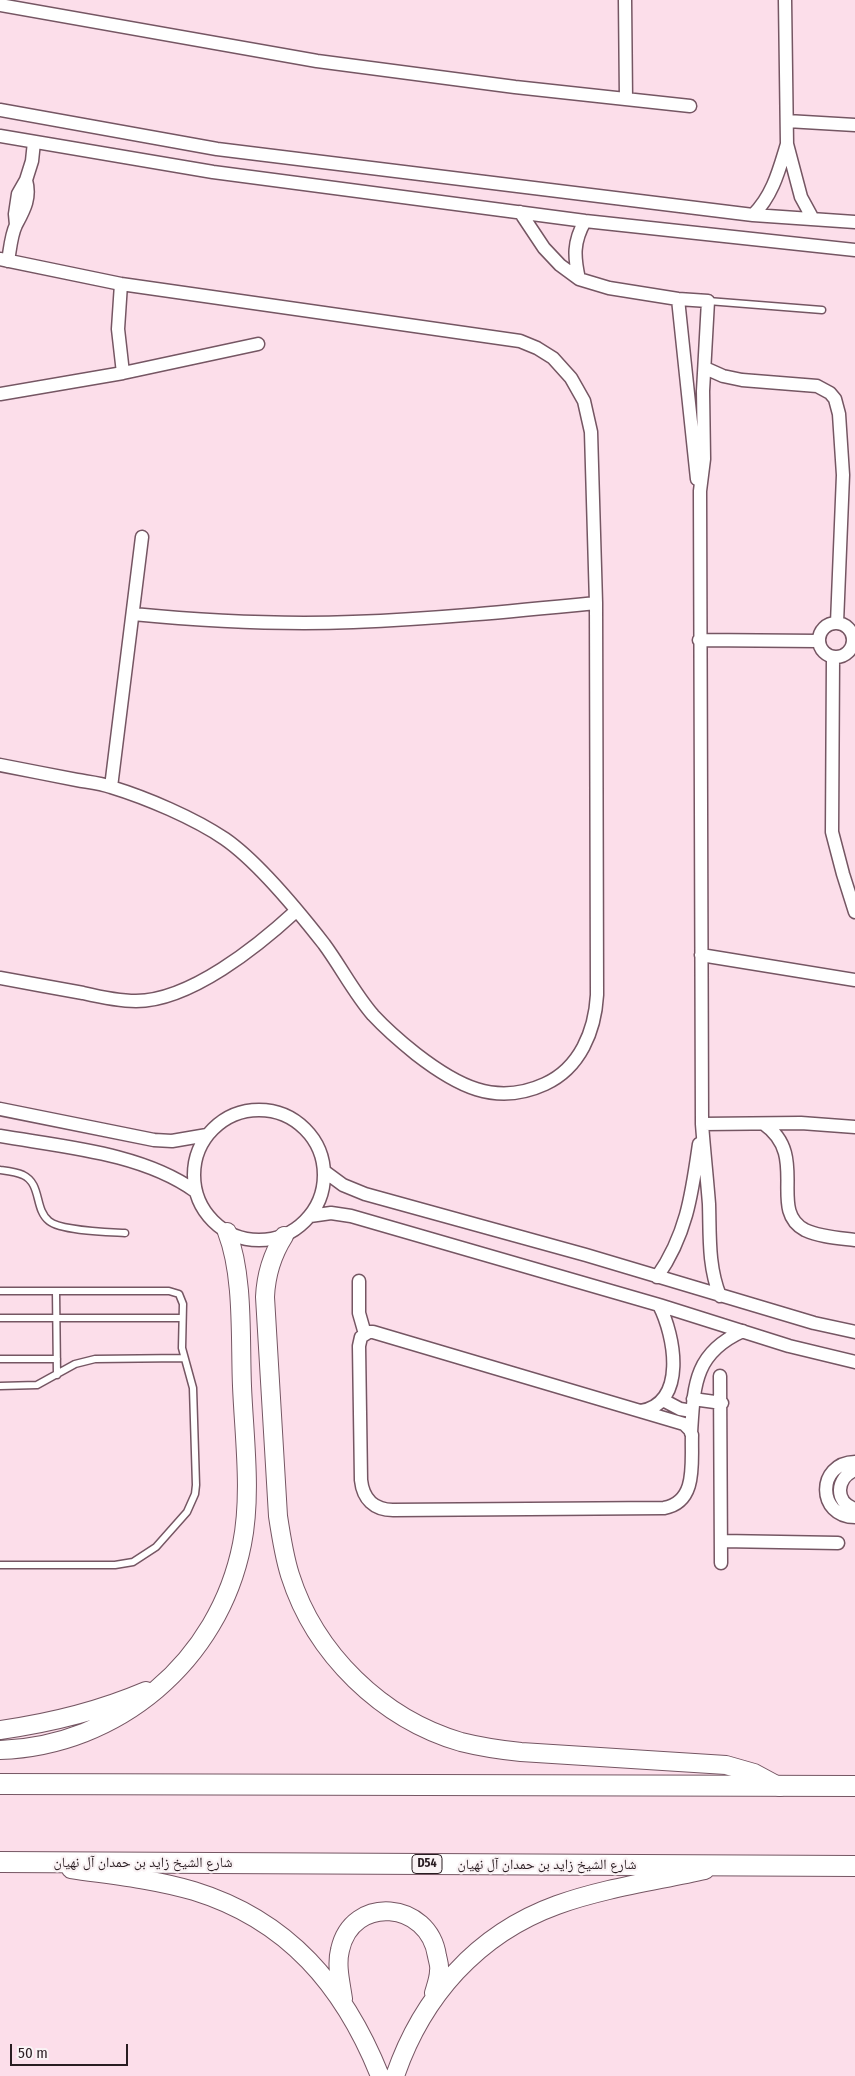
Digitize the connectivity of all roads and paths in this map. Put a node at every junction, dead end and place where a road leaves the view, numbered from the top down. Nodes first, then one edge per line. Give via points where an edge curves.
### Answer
1 (625, 0) edge
2 (785, 0) edge
3 (0, 5) edge
4 (626, 99) junction
5 (690, 106) dead end
6 (0, 110) edge
7 (787, 121) junction
8 (855, 125) edge
9 (1, 141) edge
10 (34, 142) junction
11 (787, 144) junction
12 (520, 212) junction
13 (753, 215) junction
14 (813, 219) junction
15 (585, 221) junction
16 (855, 222) edge
17 (855, 250) edge
18 (4, 260) edge
19 (579, 279) junction
20 (121, 284) junction
21 (678, 299) junction
22 (708, 301) junction
23 (822, 310) dead end
24 (258, 344) dead end
25 (705, 368) junction
26 (123, 373) junction
27 (0, 394) edge
28 (700, 491) junction
29 (142, 537) dead end
30 (596, 603) junction
31 (133, 614) junction
32 (838, 623) junction
33 (699, 640) junction
34 (854, 640) edge
35 (818, 642) junction
36 (833, 658) junction
37 (0, 765) edge
38 (111, 787) junction
39 (296, 911) junction
40 (855, 912) edge
41 (700, 955) junction
42 (0, 978) edge
43 (854, 979) edge
44 (0, 1109) edge
45 (702, 1124) junction
46 (764, 1124) junction
47 (855, 1127) edge
48 (207, 1135) junction
49 (0, 1136) edge
50 (0, 1170) edge
51 (324, 1171) junction
52 (195, 1191) junction
53 (310, 1216) junction
54 (227, 1232) junction
55 (125, 1233) dead end
56 (284, 1236) junction
57 (855, 1240) edge
58 (657, 1277) junction
59 (359, 1281) dead end
60 (0, 1291) edge
61 (56, 1291) junction
62 (720, 1296) junction
63 (659, 1305) junction
64 (0, 1318) edge
65 (56, 1318) junction
66 (182, 1318) junction
67 (742, 1331) junction
68 (855, 1332) edge
69 (365, 1334) junction
70 (184, 1358) junction
71 (0, 1359) edge
72 (57, 1359) junction
73 (855, 1362) edge
74 (57, 1375) junction
75 (720, 1376) dead end
76 (0, 1386) edge
77 (663, 1400) junction
78 (722, 1403) junction
79 (693, 1405) junction
80 (640, 1411) junction
81 (691, 1432) junction
82 (855, 1462) edge
83 (855, 1470) edge
84 (855, 1509) edge
85 (855, 1518) edge
86 (722, 1541) junction
87 (838, 1543) dead end
88 (721, 1563) dead end
89 (0, 1565) edge
90 (165, 1684) junction
91 (0, 1730) edge
92 (0, 1750) edge
93 (0, 1784) edge
94 (855, 1786) edge
95 (780, 1787) junction
96 (0, 1862) edge
97 (31, 1862) junction
98 (727, 1866) junction
99 (855, 1866) edge
100 (432, 1998) junction
101 (344, 2004) junction
102 (380, 2076) edge
103 (395, 2076) edge

1 - 4 street
2 - 7 street
3 - 4 street via 317,61
4 - 5 street
6 - 13 street via 217,149
7 - 8 street
7 - 11 street
9 - 10 street
10 - 12 street via 213,172
10 - 18 street via 24,211
11 - 13 street via 774,186
11 - 14 street via 802,197
12 - 15 street
12 - 19 street via 544,248
13 - 14 street
14 - 16 street
15 - 17 street
15 - 19 street via 578,233 575,251
18 - 20 street
19 - 21 street via 609,288
20 - 26 street via 118,329
20 - 30 street via 499,337 520,341 553,358 578,389 592,432
21 - 22 street
21 - 28 street via 694,461
22 - 23 lane
22 - 25 street
24 - 26 street
25 - 28 street
25 - 32 street via 732,379 817,386 835,399 840,414 843,480
26 - 27 street
28 - 33 street
29 - 31 street
30 - 31 street via 352,622 247,622
30 - 39 street via 596,1008 586,1042 567,1070 535,1089 499,1094 480,1091 447,1076 372,1014 324,944
31 - 38 street
32 - 34 street via 846,626
32 - 35 street via 822,630
33 - 35 street
33 - 41 street
34 - 36 street via 845,656
35 - 36 street via 823,652
36 - 40 street via 832,832
37 - 38 street
38 - 39 street via 185,817 226,840 248,858
39 - 42 street via 275,931 228,965 164,997 122,1001
41 - 43 street
41 - 45 street
44 - 48 street via 154,1140 172,1141
45 - 46 street
45 - 58 street via 683,1229
45 - 62 street via 711,1265
46 - 47 street via 820,1123
46 - 57 street via 776,1134 786,1154 788,1206 794,1220 811,1232
48 - 51 street via 229,1117 242,1112 278,1113 308,1132 316,1144
48 - 52 street via 198,1150 194,1168
49 - 52 street via 136,1162 167,1173
50 - 55 lane via 22,1175 32,1183 44,1217 54,1224
51 - 53 street via 321,1195
51 - 58 street via 365,1194
52 - 54 street via 207,1215
53 - 56 street
53 - 63 street via 330,1213 351,1216
54 - 56 street via 261,1241
54 - 90 street via 237,1270 246,1503 242,1544 232,1583 215,1620 193,1654
56 - 95 street via 272,1259 265,1297 282,1546 290,1576 316,1632 355,1680 404,1717 460,1742 521,1752 726,1765 754,1773
58 - 62 street
59 - 69 street via 360,1313
60 - 61 lane
61 - 65 lane
61 - 66 lane via 172,1291 179,1294 182,1301
62 - 68 street
63 - 67 street
63 - 77 street via 672,1340 671,1384
64 - 65 lane
65 - 66 lane
65 - 72 lane
66 - 70 lane
67 - 73 street
67 - 79 street via 720,1343 703,1361 696,1380
69 - 80 street via 373,1332
69 - 81 street via 359,1346 361,1480 365,1496 377,1508 671,1507 689,1490
70 - 74 lane via 95,1359 75,1364
70 - 89 lane via 193,1388 196,1485 192,1503 182,1519 149,1552 124,1564
71 - 72 lane
72 - 74 lane
74 - 76 lane via 37,1385
75 - 78 street
77 - 79 street via 680,1409
77 - 80 street via 648,1410
78 - 79 street
78 - 86 street
79 - 81 street
80 - 81 street via 681,1423
82 - 85 street via 847,1462 835,1469 828,1479 826,1492 835,1510
83 - 84 street via 844,1476 839,1492 843,1502
86 - 87 street
86 - 88 street
90 - 91 street via 95,1710
90 - 92 street via 133,1709 98,1728 59,1742 19,1750
93 - 95 main road
94 - 95 main road
96 - 97 main road, شارع الشيخ زايد بن حمدان آل نهيان / D54
97 - 98 main road, شارع الشيخ زايد بن حمدان آل نهيان / D54
97 - 101 street via 160,1883 225,1902 256,1918 310,1960
98 - 99 main road, شارع الشيخ زايد بن حمدان آل نهيان / D54
98 - 100 street via 556,1905 500,1934 475,1953
100 - 101 street via 440,1970 436,1945 428,1930 401,1912 385,1910 356,1922 345,1935 339,1966
100 - 103 street via 410,2037
101 - 102 street

